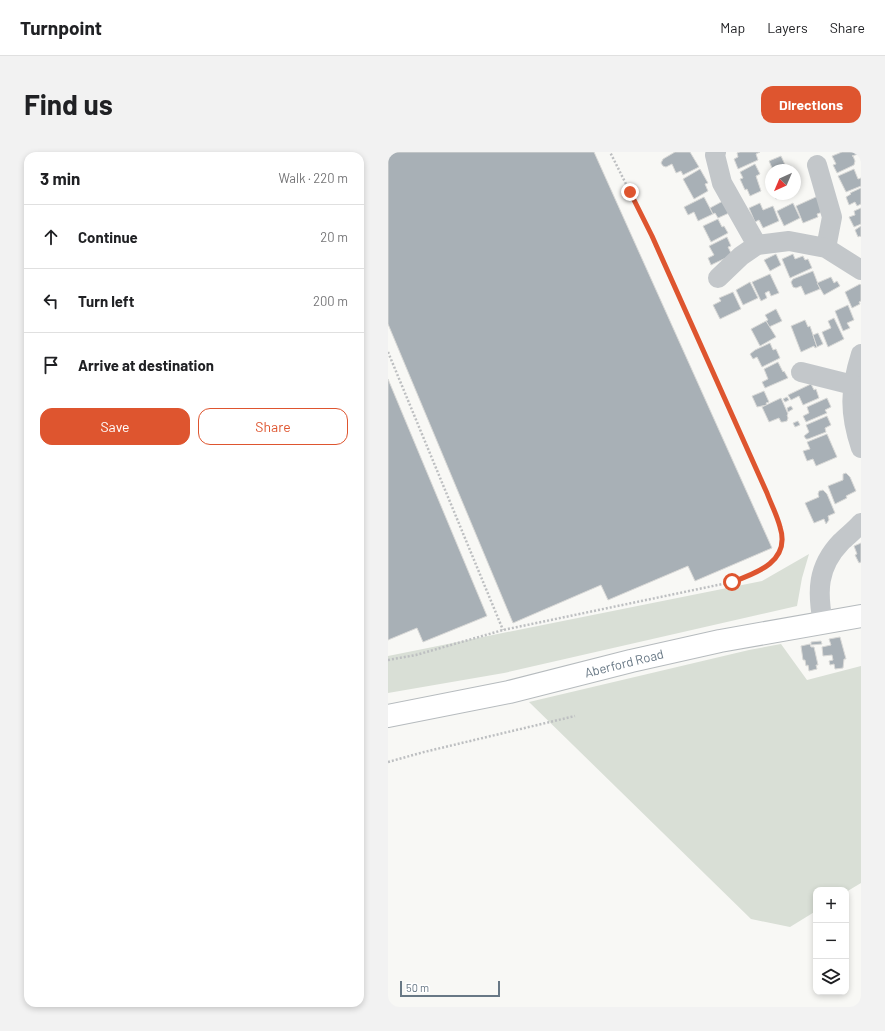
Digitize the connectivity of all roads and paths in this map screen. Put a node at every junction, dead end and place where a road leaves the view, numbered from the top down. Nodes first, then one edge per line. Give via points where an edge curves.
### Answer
1 (610, 152) edge
2 (716, 152) edge
3 (816, 160) edge
4 (757, 245) junction
5 (826, 248) junction
6 (861, 270) edge
7 (718, 278) dead end
8 (388, 352) edge
9 (861, 354) edge
10 (801, 372) dead end
11 (853, 385) junction
12 (861, 448) edge
13 (861, 523) edge
14 (861, 616) edge
15 (823, 624) junction
16 (503, 630) junction
17 (388, 660) edge
18 (388, 716) edge
19 (575, 716) dead end
20 (388, 762) edge

1 - 16 path via 652,236 767,493 781,528 782,543 778,555 770,564 756,574 732,582
2 - 4 street via 722,183
3 - 5 street via 832,217
4 - 5 street via 789,241
4 - 7 street
5 - 6 street
8 - 16 path
9 - 11 street
10 - 11 street
11 - 12 street via 852,406
13 - 15 street via 831,554 821,576 820,610
14 - 15 main road, Aberford Road
15 - 18 main road, Aberford Road via 720,641 631,660 509,692
16 - 17 path
19 - 20 path

